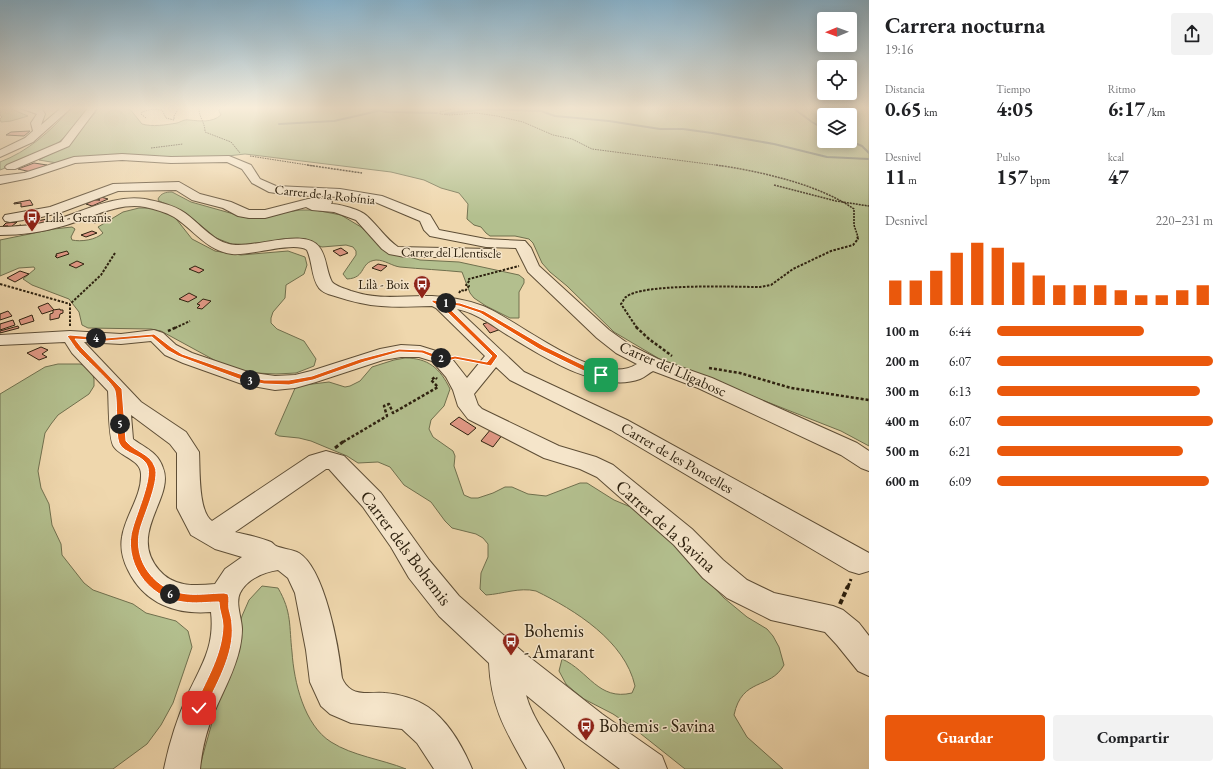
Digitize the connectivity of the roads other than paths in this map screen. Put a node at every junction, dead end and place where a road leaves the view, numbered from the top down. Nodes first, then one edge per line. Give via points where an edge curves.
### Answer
1 (21, 144) edge
2 (26, 144) edge
3 (65, 144) edge
4 (0, 154) edge
5 (0, 160) edge
6 (0, 171) edge
7 (0, 180) edge
8 (298, 206) junction
9 (397, 206) junction
10 (0, 219) edge
11 (0, 231) edge
12 (16, 231) junction
13 (0, 236) edge
14 (527, 258) junction
15 (434, 301) junction
16 (70, 336) junction
17 (0, 340) edge
18 (492, 360) junction
19 (651, 363) junction
20 (118, 389) junction
21 (464, 391) junction
22 (869, 462) edge
23 (213, 534) junction
24 (268, 559) junction
25 (859, 562) road end
26 (224, 597) junction
27 (504, 655) junction
28 (869, 660) edge
29 (182, 769) edge
30 (454, 769) edge
31 (546, 769) edge
32 (649, 769) edge

1 - 4 street
2 - 5 street via 21,150
3 - 6 street
7 - 9 street, Carrer de la Robínia via 26,176 82,158 226,159 245,165 256,182 273,189 345,194 382,200
8 - 9 street via 321,202 364,201
8 - 10 street via 265,214 249,214 227,204 196,197 179,186 118,187 40,214
8 - 14 street, Carrer del Llentiscle via 322,206 361,217 394,251
9 - 14 street, Carrer de la Robínia via 425,218 435,233 486,243 517,243 524,246
11 - 12 street
12 - 13 street
12 - 15 street via 47,227 121,204 143,203 176,213 209,241 227,248 245,250 292,243 310,246 314,250 324,283 335,291 354,298 381,303
14 - 19 street, Carrer del Lligabosc via 572,307 603,334 623,349
15 - 18 street, Carrer de les Poncelles via 447,309
15 - 19 street via 460,304 482,312 542,348 593,373 630,376
16 - 17 street
16 - 20 street via 79,349
16 - 21 street, Carrer de la Savina via 106,339 156,336 169,349 180,355 241,377 264,382 289,382 313,378 399,350 423,352 445,360
18 - 21 street
18 - 25 street, Carrer de les Poncelles via 517,376 619,425
19 - 22 street, Carrer del Lligabosc via 700,376 849,449
20 - 23 street via 152,422 178,438 188,452 190,508 200,527
20 - 26 street via 122,442 127,448 148,460 152,468 149,493 136,528 134,542 136,558 143,573 154,585 168,594 182,598
21 - 28 street, Carrer de la Savina via 469,409 481,418 532,443 605,471 683,537 726,581 742,592 772,606 833,620
23 - 24 street via 224,541 263,551
23 - 27 street, Carrer dels Bohemis via 317,462 336,462 372,500 449,606
24 - 26 street via 257,562 236,578
24 - 30 street via 284,559 291,562 305,580 311,596 326,682 336,699 350,708 391,710 410,716 431,735
26 - 29 street via 228,626 225,646 220,665 199,708
27 - 31 street via 506,682 514,712
27 - 32 street, Carrer dels Bohemis via 590,726

